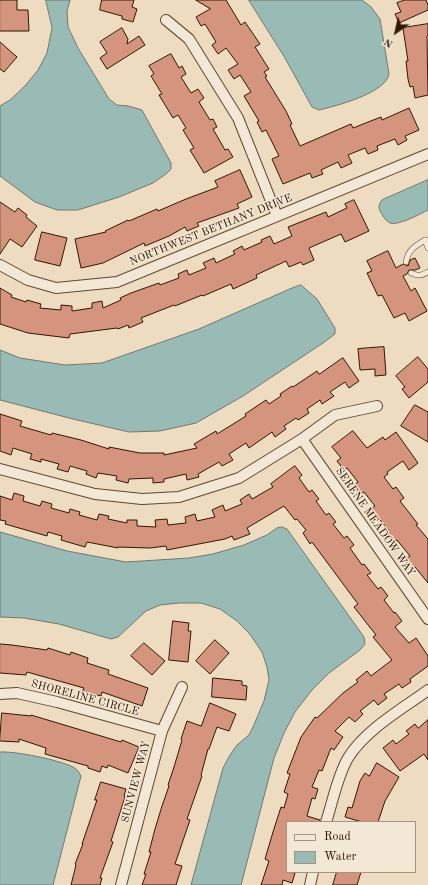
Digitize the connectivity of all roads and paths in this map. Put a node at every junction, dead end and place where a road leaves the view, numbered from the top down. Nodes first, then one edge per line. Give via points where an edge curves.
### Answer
1 (166, 20) dead end
2 (428, 154) edge
3 (277, 216) junction
4 (427, 240) edge
5 (428, 248) edge
6 (406, 262) dead end
7 (0, 265) edge
8 (427, 273) edge
9 (410, 274) dead end
10 (377, 406) dead end
11 (302, 439) junction
12 (0, 469) edge
13 (428, 619) edge
14 (182, 687) dead end
15 (428, 690) edge
16 (0, 694) edge
17 (162, 731) junction
18 (326, 821) edge
19 (313, 873) edge
20 (121, 885) edge
21 (310, 885) edge

1 - 3 street via 189,39 238,118
2 - 3 street, NORTHWEST BETHANY DRIVE
3 - 7 street, NORTHWEST BETHANY DRIVE via 116,282 56,288 28,280
4 - 5 lane
4 - 6 lane via 409,251
8 - 9 lane via 416,276
10 - 11 street via 335,415
11 - 12 street via 239,478 179,497 142,499 95,494
11 - 13 street, SERENE MEADOW WAY
14 - 17 street, SUNVIEW WAY
15 - 18 street via 363,740 348,757
16 - 17 street, SHORELINE CIRCLE via 18,693
17 - 20 street, SUNVIEW WAY
19 - 21 street

